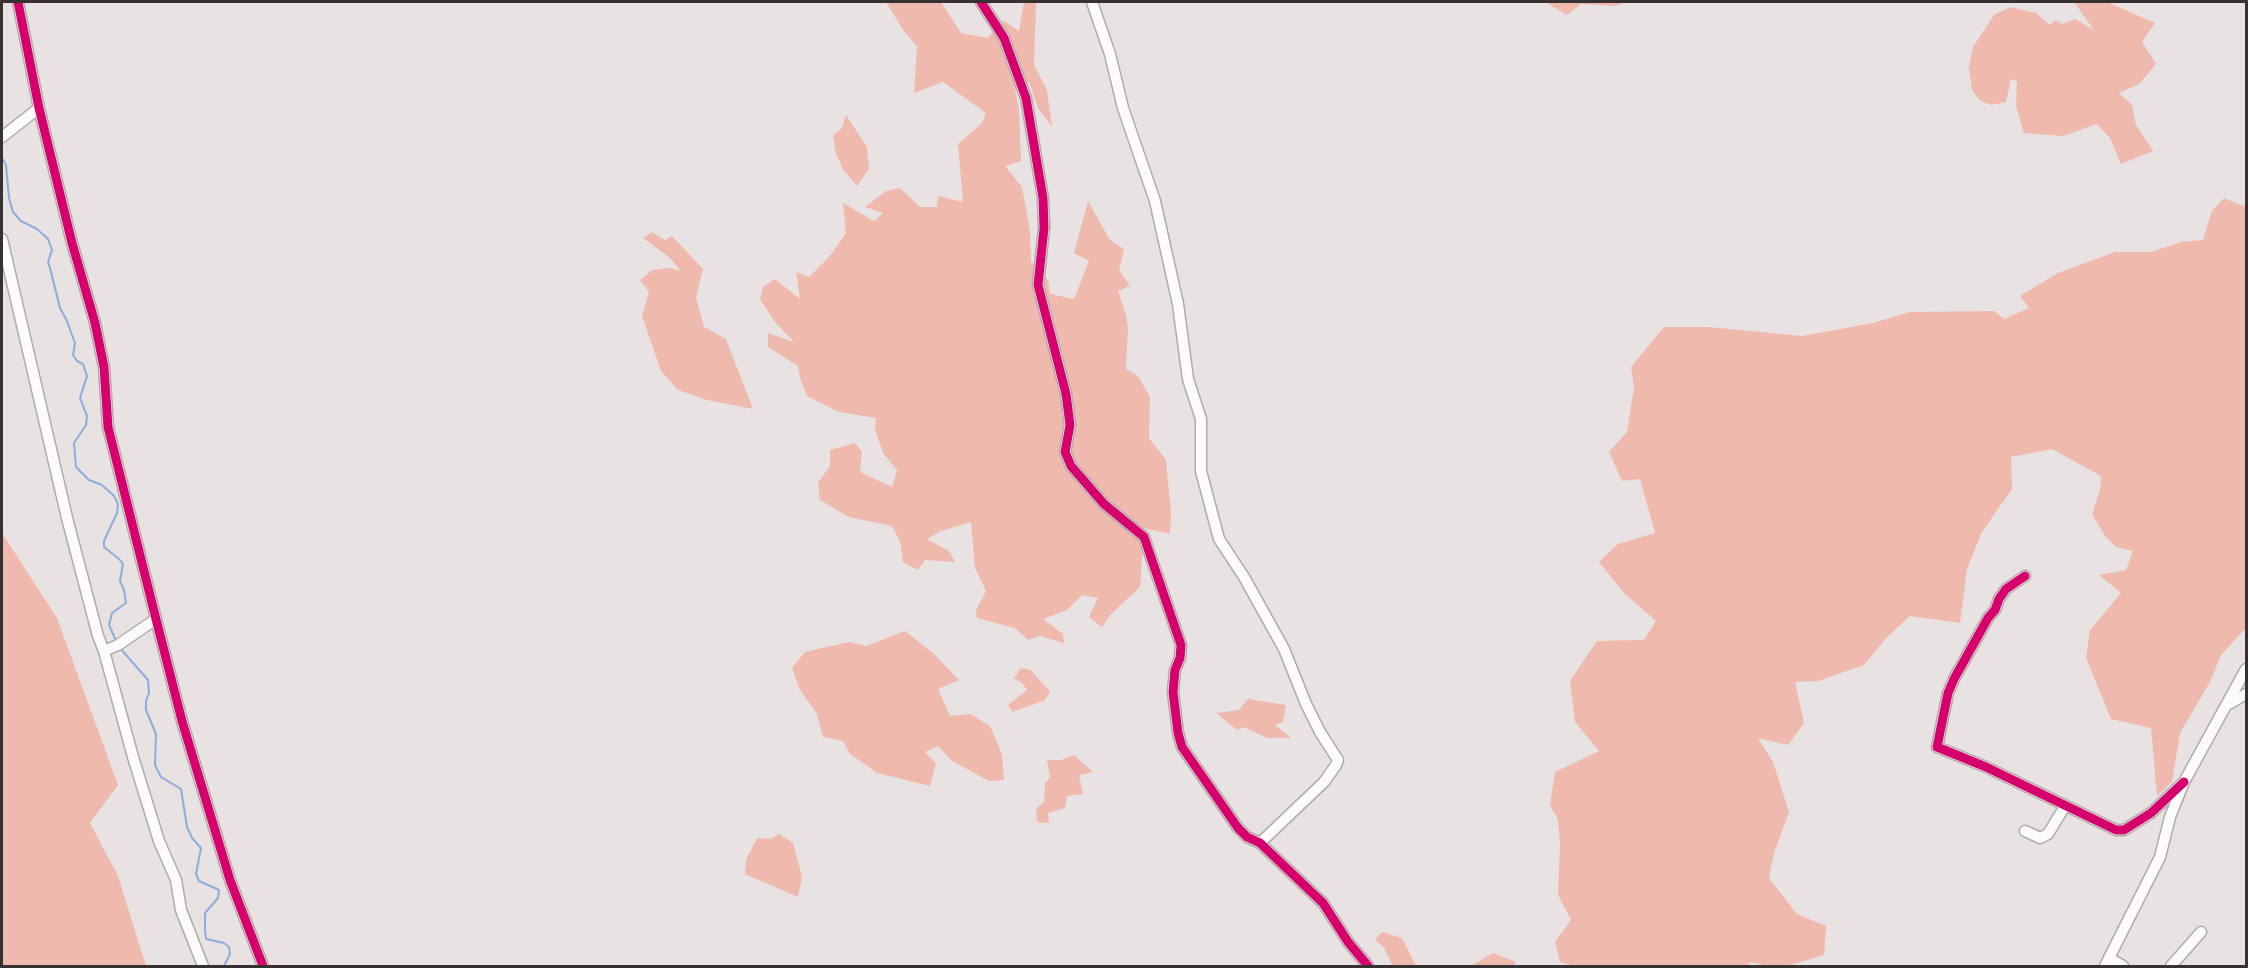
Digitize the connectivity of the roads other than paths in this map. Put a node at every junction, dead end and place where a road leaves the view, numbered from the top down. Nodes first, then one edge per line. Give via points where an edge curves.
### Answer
1 (18, 2) edge
2 (981, 2) edge
3 (1092, 2) edge
4 (39, 108) junction
5 (2, 137) edge
6 (2, 239) edge
7 (2025, 576) dead end
8 (156, 620) junction
9 (105, 651) junction
10 (2247, 669) edge
11 (2247, 694) edge
12 (2229, 704) junction
13 (2184, 782) junction
14 (2065, 806) junction
15 (2025, 831) dead end
16 (1260, 843) junction
17 (2201, 932) dead end
18 (2107, 962) edge
19 (203, 966) edge
20 (263, 966) edge
21 (1368, 966) edge
22 (2123, 966) edge
23 (2171, 966) edge

1 - 4 street
2 - 16 street via 1004,38 1026,98 1043,198 1038,285 1066,394 1070,425 1065,452 1078,475 1104,504 1144,537 1181,645 1173,692 1182,747 1238,828
3 - 16 street via 1155,201 1178,304 1188,379 1201,419 1201,471 1219,539 1284,649 1306,704 1338,760 1324,782
4 - 5 street
4 - 8 street via 95,323 104,367 108,427
6 - 9 street via 67,518
7 - 14 street via 1999,599 1954,679 1936,745
8 - 9 street
8 - 20 street via 230,880
9 - 19 street via 159,841 176,880 181,910
10 - 12 street
11 - 12 street
12 - 13 street
13 - 14 street via 2151,813 2124,830 2116,830
13 - 18 street via 2160,857
14 - 15 street via 2048,834 2040,838
16 - 21 street via 1323,903
17 - 23 street
18 - 22 street

